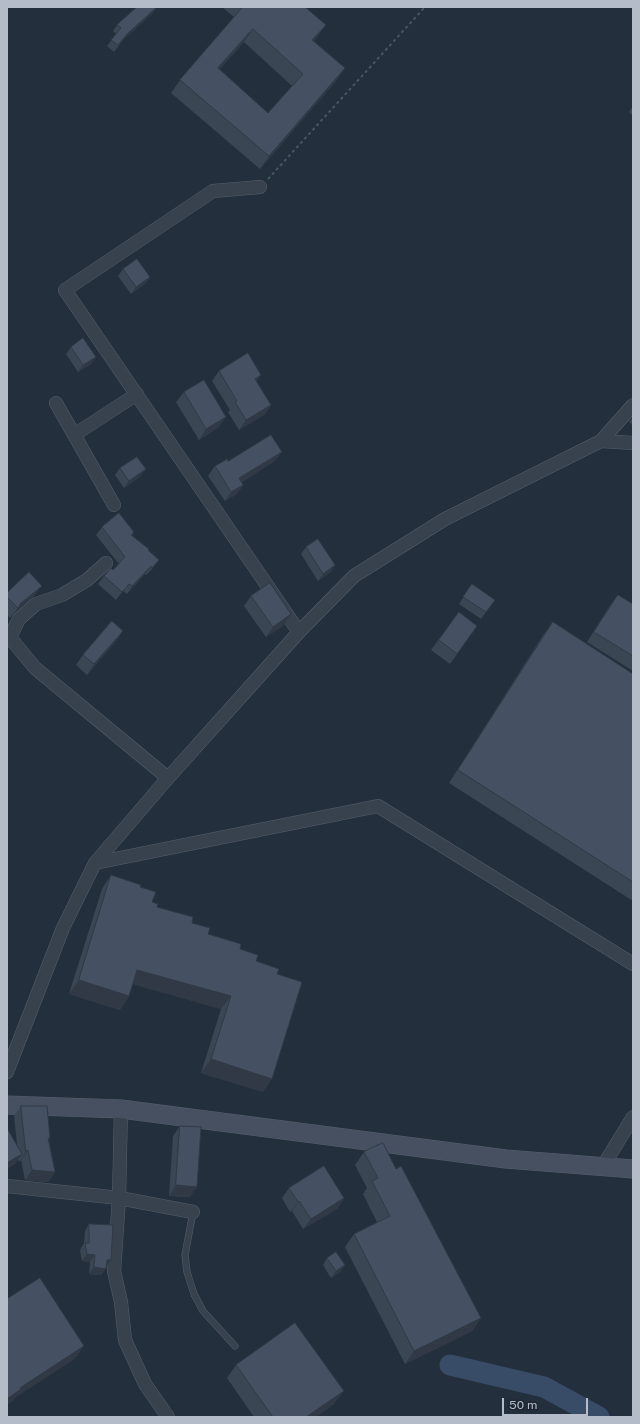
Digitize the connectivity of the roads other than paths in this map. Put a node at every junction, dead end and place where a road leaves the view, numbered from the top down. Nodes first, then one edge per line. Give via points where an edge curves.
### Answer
1 (260, 187) road end
2 (137, 394) junction
3 (56, 403) dead end
4 (633, 405) edge
5 (74, 435) junction
6 (601, 441) junction
7 (633, 443) edge
8 (114, 505) dead end
9 (106, 563) dead end
10 (299, 632) junction
11 (8, 635) edge
12 (168, 778) junction
13 (95, 863) junction
14 (633, 964) edge
15 (7, 1072) edge
16 (7, 1105) edge
17 (121, 1109) junction
18 (633, 1117) edge
19 (603, 1166) junction
20 (633, 1168) edge
21 (7, 1186) edge
22 (119, 1198) junction
23 (193, 1212) joint
24 (235, 1346) dead end
25 (168, 1417) edge

1 - 2 street via 213,191 65,290
2 - 5 street
2 - 10 street
3 - 5 street
4 - 6 street
5 - 8 street
6 - 7 street
6 - 10 street via 445,519 354,576
9 - 11 street via 87,580 62,595 36,604 19,619
10 - 12 street
11 - 12 street via 35,668
12 - 13 street
13 - 14 street via 378,806
13 - 15 street via 63,928
16 - 17 main road
17 - 19 main road via 506,1159
17 - 22 street
18 - 19 street
19 - 20 main road
21 - 22 street
22 - 23 street
22 - 25 street via 114,1271 121,1302 125,1340 145,1384
23 - 24 lane via 185,1255 191,1287 203,1311

